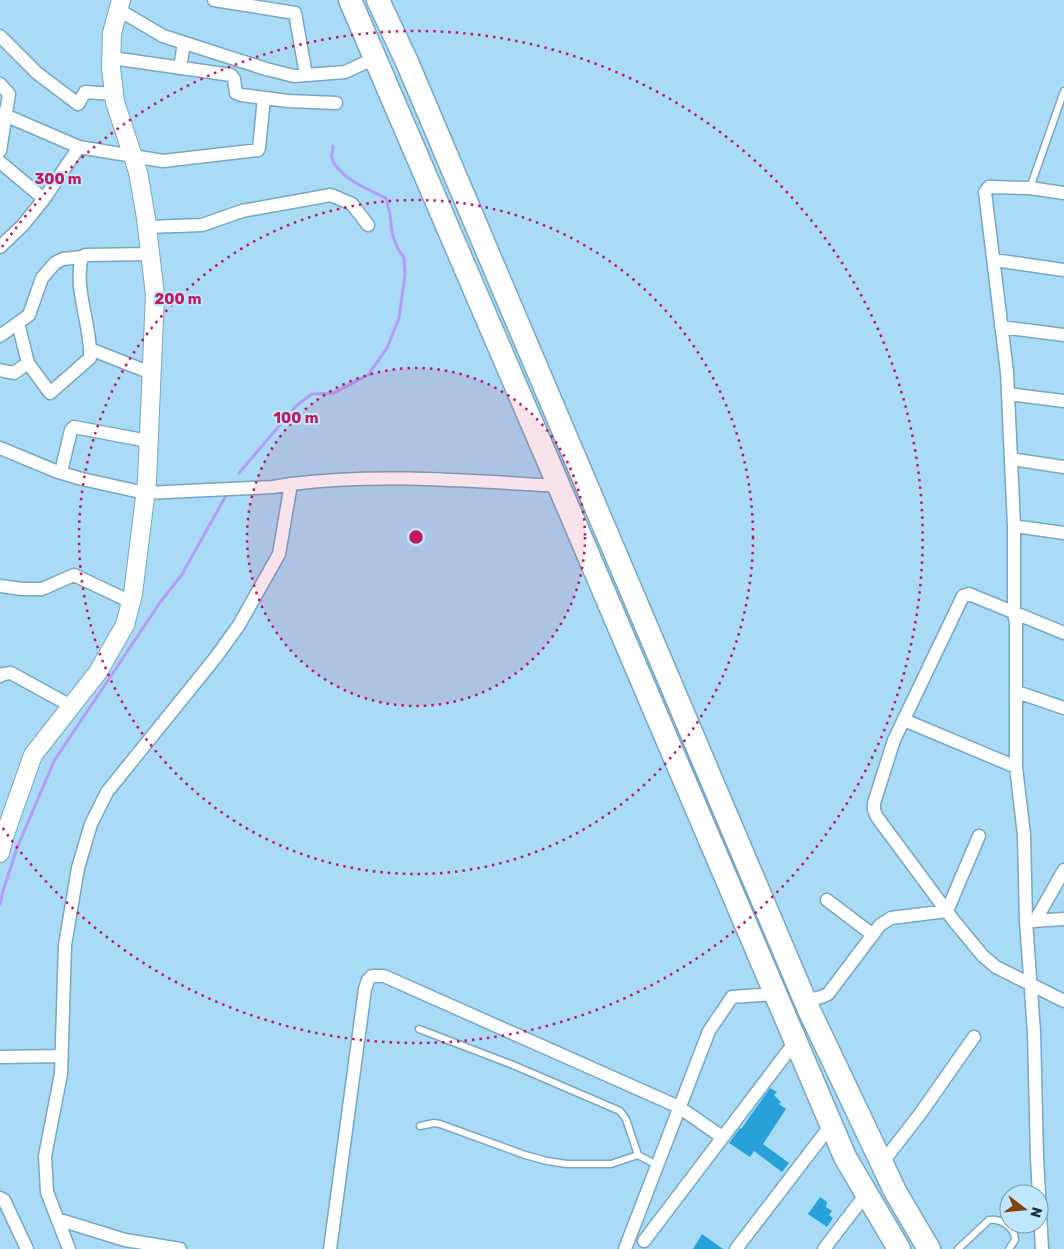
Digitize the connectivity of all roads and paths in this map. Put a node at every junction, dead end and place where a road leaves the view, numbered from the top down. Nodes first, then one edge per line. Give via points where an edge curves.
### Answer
1 (214, 0) edge
2 (350, 0) edge
3 (378, 0) edge
4 (120, 5) edge
5 (0, 36) edge
6 (184, 43) junction
7 (112, 58) junction
8 (378, 66) junction
9 (180, 68) junction
10 (306, 75) junction
11 (0, 84) edge
12 (1064, 91) edge
13 (114, 94) junction
14 (264, 98) junction
15 (336, 104) dead end
16 (3, 115) edge
17 (79, 147) junction
18 (0, 151) edge
19 (134, 156) junction
20 (0, 162) edge
21 (1030, 188) junction
22 (1064, 193) edge
23 (44, 198) junction
24 (368, 225) dead end
25 (148, 227) junction
26 (0, 246) edge
27 (151, 254) junction
28 (82, 257) junction
29 (994, 260) junction
30 (1064, 270) edge
31 (18, 323) junction
32 (1002, 327) junction
33 (1064, 335) edge
34 (0, 336) edge
35 (90, 349) junction
36 (28, 363) junction
37 (0, 370) edge
38 (151, 374) junction
39 (1008, 394) junction
40 (1064, 401) edge
41 (148, 441) junction
42 (0, 448) edge
43 (1011, 459) junction
44 (1064, 467) edge
45 (61, 472) junction
46 (557, 481) junction
47 (291, 484) junction
48 (145, 493) junction
49 (1014, 526) junction
50 (1064, 533) edge
51 (0, 586) edge
52 (131, 602) junction
53 (1014, 613) junction
54 (1064, 633) edge
55 (0, 676) edge
56 (1017, 692) junction
57 (71, 706) junction
58 (1064, 708) edge
59 (904, 720) junction
60 (1016, 767) junction
61 (5, 819) edge
62 (979, 836) dead end
63 (0, 852) edge
64 (1064, 870) edge
65 (827, 900) dead end
66 (947, 911) junction
67 (1064, 919) edge
68 (1031, 921) junction
69 (873, 935) junction
70 (1030, 984) junction
71 (775, 994) junction
72 (1064, 1001) edge
73 (806, 1002) junction
74 (419, 1029) dead end
75 (974, 1037) dead end
76 (795, 1042) junction
77 (62, 1056) junction
78 (0, 1057) edge
79 (679, 1107) junction
80 (831, 1124) junction
81 (420, 1126) dead end
82 (722, 1137) junction
83 (638, 1155) junction
84 (882, 1163) junction
85 (658, 1165) junction
86 (866, 1194) junction
87 (0, 1198) edge
88 (56, 1219) junction
89 (632, 1232) junction
90 (649, 1245) edge
91 (27, 1249) edge
92 (70, 1249) edge
93 (180, 1249) edge
94 (330, 1249) edge
95 (625, 1249) edge
96 (736, 1249) edge
97 (824, 1249) edge
98 (899, 1249) edge
99 (929, 1249) edge
100 (958, 1249) edge
101 (1009, 1249) edge
102 (1042, 1249) edge

1 - 10 street via 295,13
2 - 8 highway
3 - 73 highway via 408,62
4 - 6 street via 163,36
4 - 7 street via 112,33
5 - 13 street via 37,73 78,104 85,92
6 - 9 street
6 - 10 street via 266,69 294,76
7 - 9 street
7 - 13 street
8 - 10 street
8 - 46 highway
9 - 14 street via 231,75 238,95
11 - 16 street via 9,94
12 - 21 lane
13 - 19 street
14 - 15 street
14 - 19 street via 258,150 163,161
16 - 17 street
16 - 18 street
17 - 19 street
17 - 23 street
19 - 25 street
20 - 23 street
21 - 22 street
21 - 29 street via 989,187 986,190
23 - 26 street via 23,225
24 - 25 street via 352,204 332,195 242,211 202,224
25 - 27 street
27 - 28 street
27 - 38 street via 155,294
28 - 31 street via 55,263 44,275 30,316
28 - 35 street via 80,294
29 - 30 street
29 - 32 street
31 - 34 street
31 - 36 street
32 - 33 street
32 - 39 street
35 - 36 street via 90,358 50,393
35 - 38 street
36 - 37 street via 14,373
38 - 41 street
39 - 40 street
39 - 43 street
41 - 45 street via 74,427
41 - 48 street
42 - 45 street
43 - 44 street
43 - 49 street
45 - 48 street
46 - 47 street via 330,479
46 - 71 highway
47 - 48 street
47 - 77 street via 278,554 239,625 107,792 91,824 78,868 65,945
48 - 52 street
49 - 50 street
49 - 53 street
51 - 52 street via 42,589 74,575
52 - 57 street via 125,625 98,672
53 - 54 street
53 - 56 street
53 - 59 street via 970,594 963,596
55 - 57 street via 10,673
56 - 58 street
56 - 60 street
57 - 61 street via 33,755
59 - 60 street
59 - 66 street via 887,760 874,810
60 - 68 street
61 - 63 street
62 - 66 street
64 - 68 street
65 - 69 street
66 - 69 street via 891,918
66 - 70 street via 989,962
67 - 68 street
68 - 70 street
69 - 73 street via 828,994
70 - 72 street
70 - 102 street
71 - 76 highway
71 - 79 street via 732,997 708,1030
73 - 84 highway
74 - 83 lane via 620,1111 626,1119
75 - 84 street
76 - 80 highway
76 - 82 street
77 - 78 street
77 - 88 street via 44,1156 47,1192
79 - 82 street
79 - 85 street
79 - 94 street via 384,976 372,976 365,989
80 - 86 highway via 844,1157
80 - 96 street
81 - 83 lane via 434,1122 525,1155 567,1164 611,1164
82 - 90 street
83 - 85 lane
84 - 99 highway
85 - 89 street
86 - 97 street
86 - 98 highway
87 - 91 street via 4,1200
88 - 92 street
88 - 93 street via 125,1240
89 - 90 street
89 - 95 street
100 - 101 lane via 994,1219 1000,1220 1015,1235

